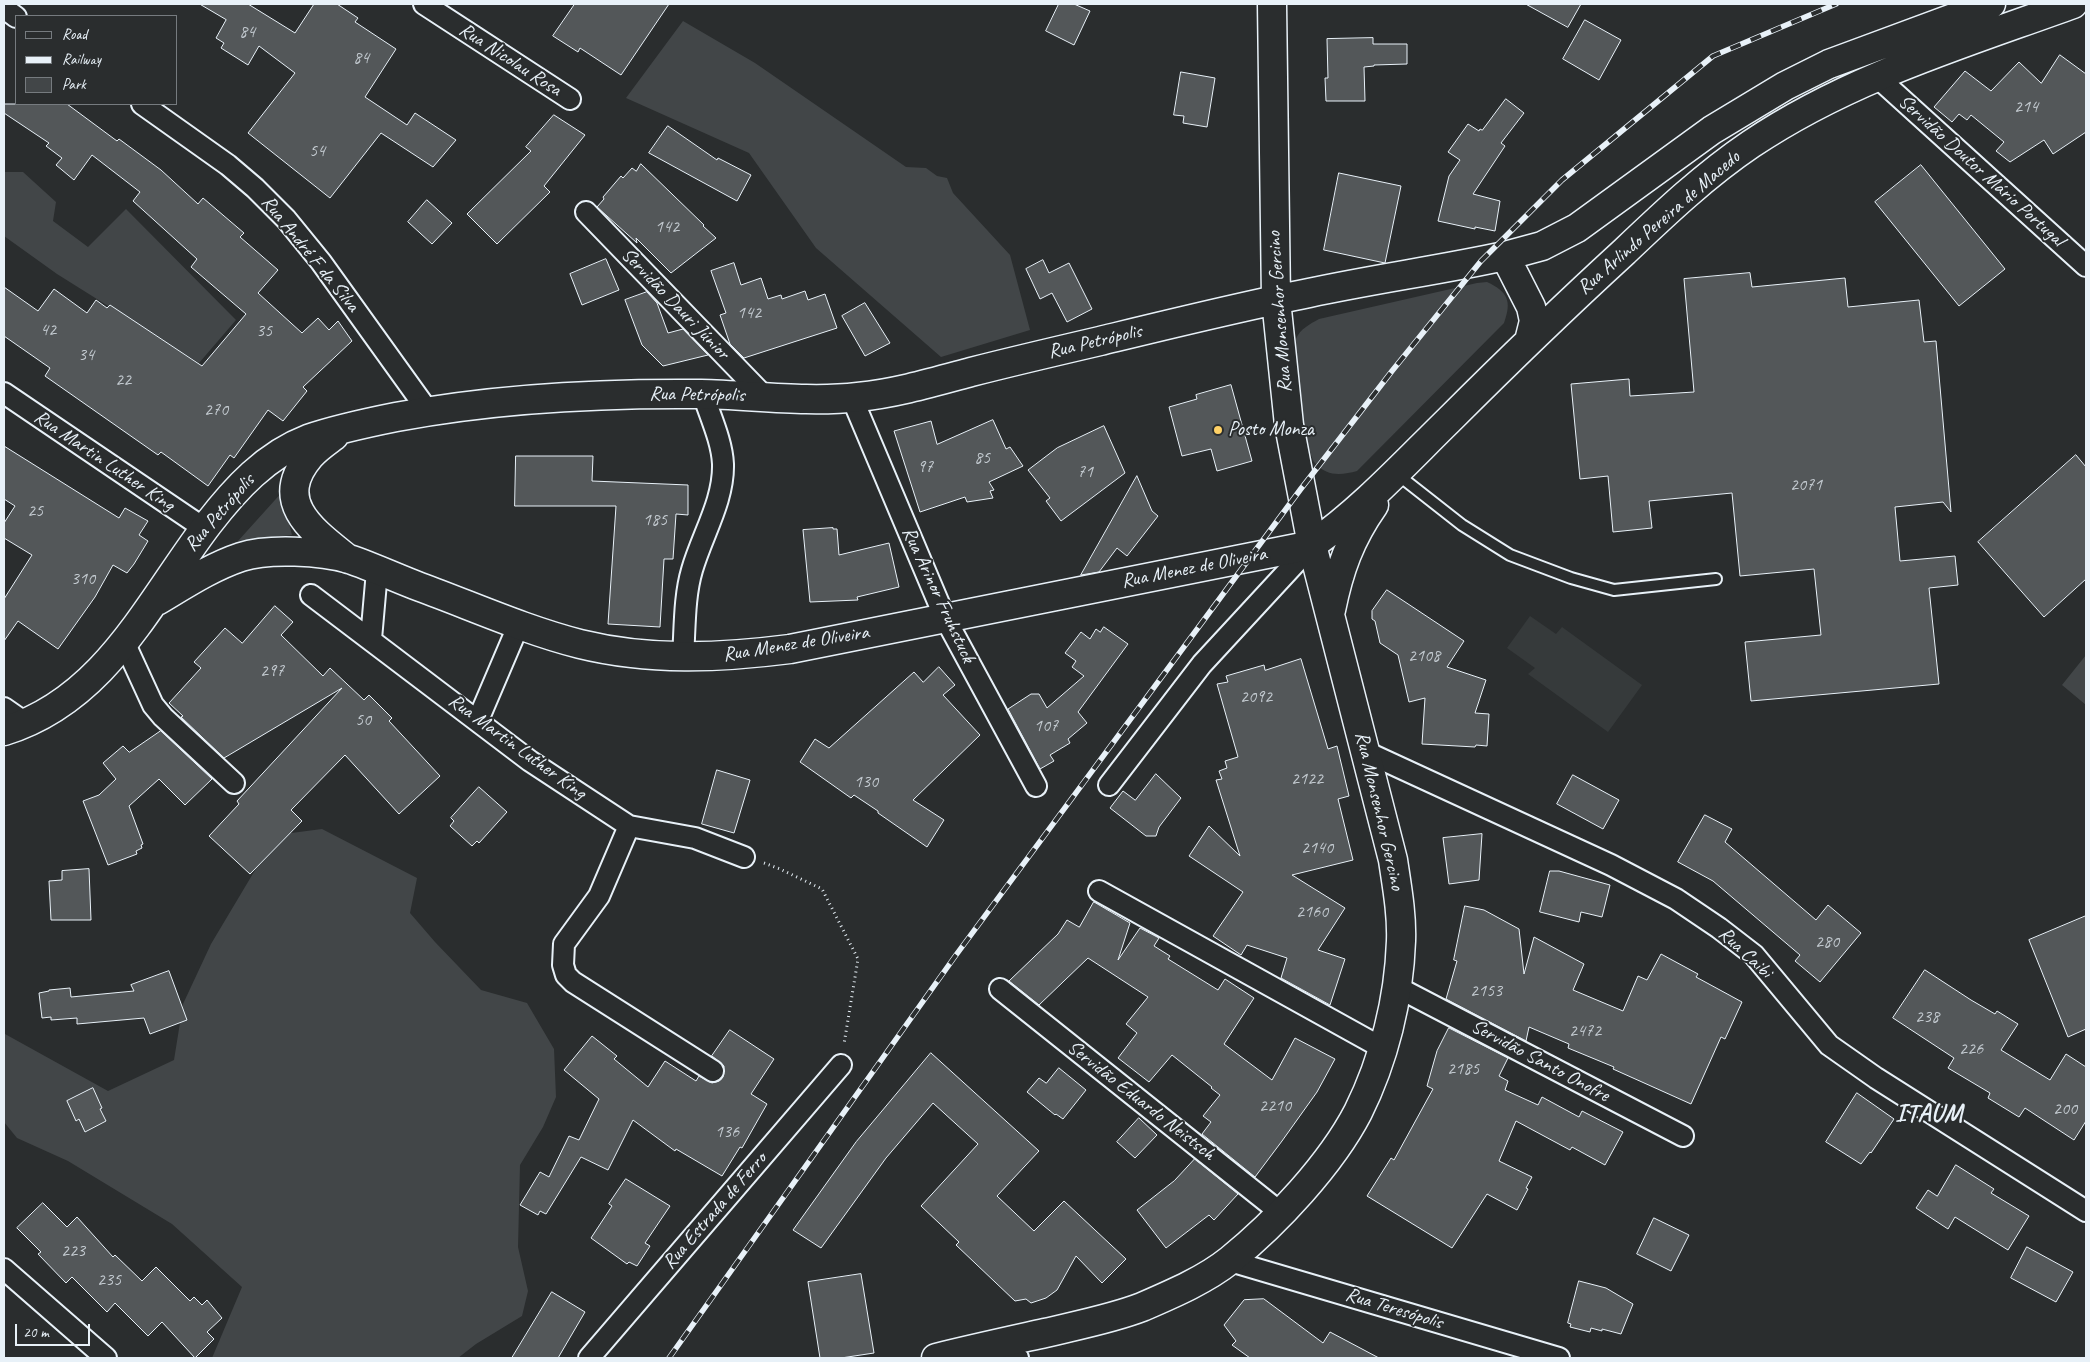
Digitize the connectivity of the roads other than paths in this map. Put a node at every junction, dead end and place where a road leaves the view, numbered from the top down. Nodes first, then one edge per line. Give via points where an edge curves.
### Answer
1 (424, 4) edge
2 (1272, 4) edge
3 (1991, 4) edge
4 (2073, 4) edge
5 (4, 8) edge
6 (15, 16) edge
7 (1876, 76) junction
8 (570, 99) dead end
9 (143, 105) edge
10 (586, 212) dead end
11 (1505, 256) junction
12 (2086, 266) edge
13 (1276, 300) junction
14 (1529, 341) junction
15 (4, 393) edge
16 (703, 394) junction
17 (764, 396) junction
18 (852, 398) junction
19 (428, 411) junction
20 (344, 427) junction
21 (1396, 473) junction
22 (205, 528) junction
23 (1312, 545) junction
24 (348, 559) junction
25 (377, 571) junction
26 (1716, 579) dead end
27 (311, 595) dead end
28 (152, 604) junction
29 (1330, 616) junction
30 (945, 618) junction
31 (519, 624) junction
32 (371, 639) junction
33 (124, 642) junction
34 (683, 657) junction
35 (4, 708) edge
36 (478, 720) junction
37 (16, 727) edge
38 (1366, 752) junction
39 (234, 783) dead end
40 (1109, 785) dead end
41 (1036, 786) dead end
42 (629, 826) junction
43 (744, 857) road end
44 (1099, 891) dead end
45 (1397, 987) junction
46 (1000, 989) dead end
47 (1384, 1049) junction
48 (841, 1065) road end
49 (713, 1071) dead end
50 (1684, 1136) dead end
51 (2086, 1211) edge
52 (1282, 1213) junction
53 (1230, 1261) junction
54 (4, 1269) edge
55 (1007, 1351) edge
56 (106, 1358) edge
57 (589, 1358) edge
58 (936, 1358) edge
59 (1559, 1358) edge

1 - 8 street, Rua Nicolau Rosa
2 - 13 main road, Rua Monsenhor Gercino
3 - 11 main road, Rua Arlindo Pereira de Macedo via 1829,64 1785,86 1712,130 1577,228 1542,246
4 - 7 main road, Rua Arlindo Pereira de Macedo
5 - 6 street
7 - 12 street, Servidão Doutor Mário Portugal
7 - 14 main road, Rua Arlindo Pereira de Macedo via 1813,106 1751,144 1711,174 1668,210
9 - 19 street, Rua André F da Silva via 228,165 286,219 321,262
10 - 17 street, Servidão Dauri Júnior
11 - 13 main road, Rua Petrópolis
11 - 14 main road via 1532,307 1534,321
13 - 18 main road, Rua Petrópolis via 892,393
13 - 23 main road, Rua Monsenhor Gercino via 1288,425
14 - 21 main road, Rua Arlindo Pereira de Macedo
15 - 22 street, Rua Martin Luther King
16 - 17 main road, Rua Petrópolis
16 - 19 main road, Rua Petrópolis via 593,395
16 - 34 street via 723,463 721,486 688,589
17 - 18 main road, Rua Petrópolis
18 - 30 street, Rua Arinor Fruhstuck
19 - 20 main road, Rua Petrópolis
20 - 22 main road, Rua Petrópolis via 304,441 275,456 226,500
20 - 24 main road via 311,455 300,470 293,492 297,510 313,531
21 - 23 main road, Rua Arlindo Pereira de Macedo
21 - 26 lane via 1462,524 1510,555 1571,578 1614,590
21 - 29 main road via 1351,542 1339,574
22 - 28 main road, Rua Petrópolis
23 - 29 main road, Rua Monsenhor Gercino
23 - 30 main road, Rua Menez de Oliveira
23 - 40 street via 1202,664
24 - 25 main road, Rua Menez de Oliveira
24 - 28 main road, Rua Menez de Oliveira via 294,551 263,552 210,570
25 - 31 main road, Rua Menez de Oliveira
25 - 32 street
27 - 32 street, Rua Martin Luther King
28 - 33 main road, Rua Petrópolis
29 - 38 main road, Rua Monsenhor Gercino
30 - 34 main road, Rua Menez de Oliveira via 790,649 746,655
30 - 41 street, Rua Arinor Fruhstuck
31 - 34 main road, Rua Menez de Oliveira via 580,644 637,654
31 - 36 street
32 - 36 street, Rua Martin Luther King
33 - 37 main road, Rua Petrópolis via 92,679 71,697
33 - 39 street via 153,704 163,717
35 - 37 street
36 - 42 street, Rua Martin Luther King via 530,761
38 - 45 main road, Rua Monsenhor Gercino via 1393,860 1399,901 1401,940
38 - 51 street, Rua Caibi via 1611,865 1676,899 1754,955 1829,1045
42 - 43 street, Rua Martin Luther King via 695,838
42 - 49 street via 599,896 564,944 566,975
44 - 47 street
45 - 47 main road, Rua Monsenhor Gercino
45 - 50 street, Servidão Santo Onofre
46 - 52 street, Servidão Eduardo Neistsch
47 - 52 main road, Rua Monsenhor Gercino via 1357,1113 1335,1148
48 - 57 street, Rua Estrada de Ferro
52 - 53 main road, Rua Monsenhor Gercino
53 - 55 main road, Rua Monsenhor Gercino via 1140,1308
53 - 59 street, Rua Teresópolis
54 - 56 street
55 - 58 main road, Rua Monsenhor Gercino

